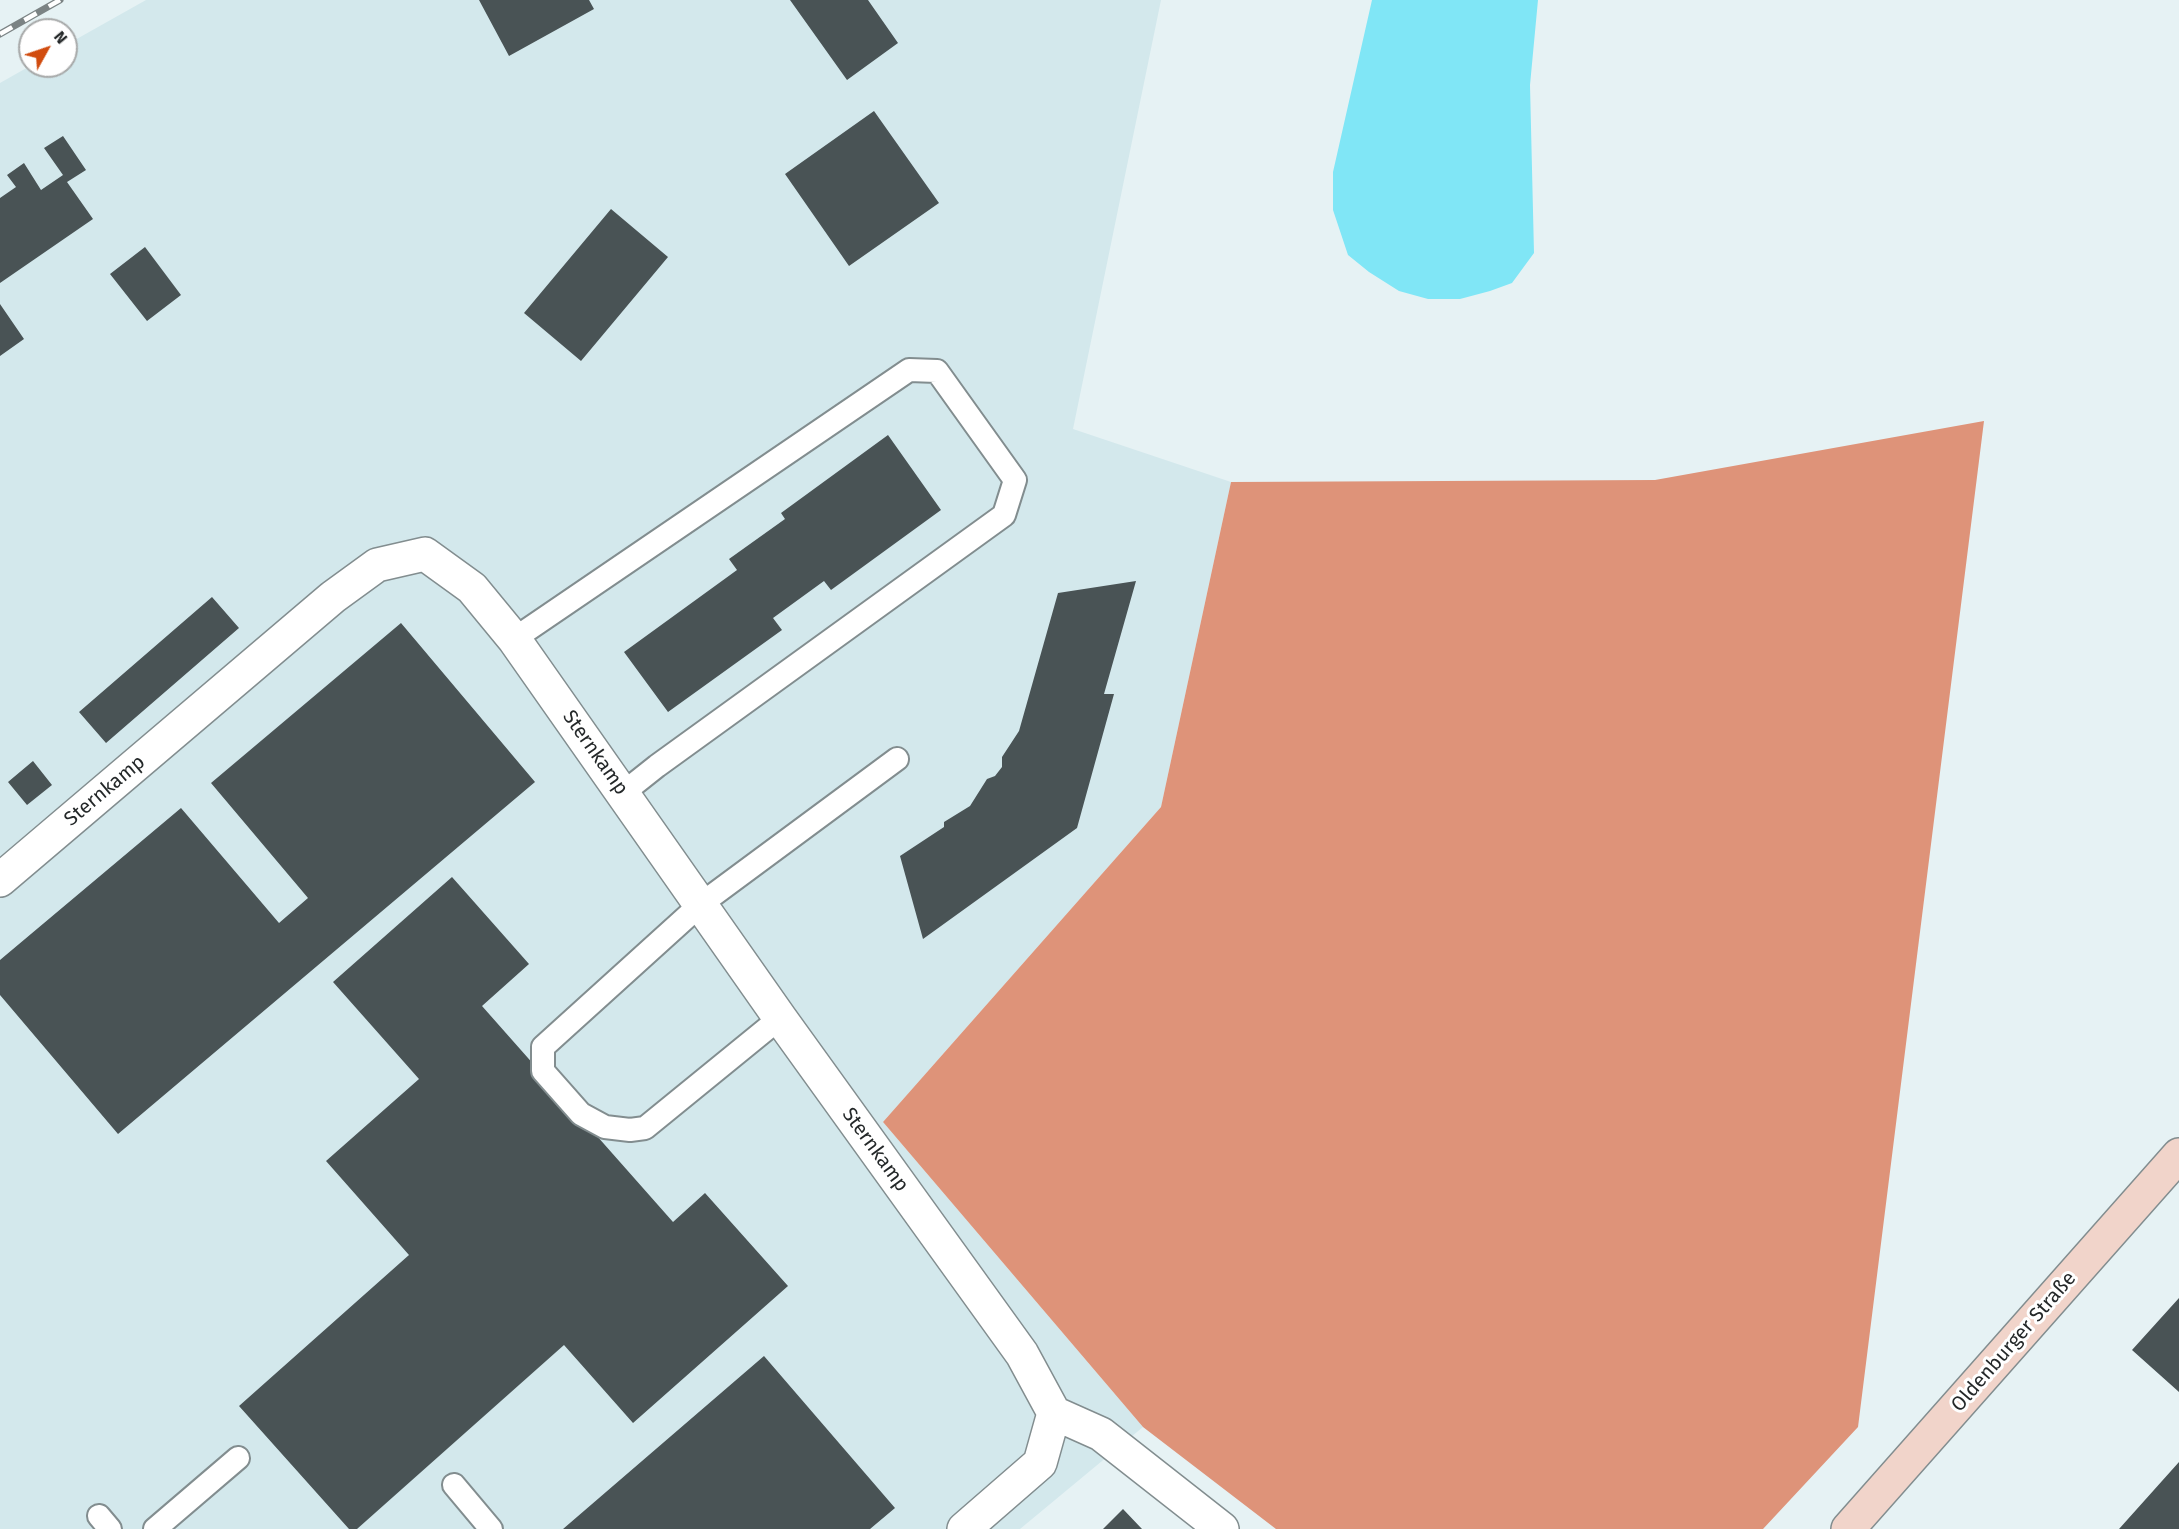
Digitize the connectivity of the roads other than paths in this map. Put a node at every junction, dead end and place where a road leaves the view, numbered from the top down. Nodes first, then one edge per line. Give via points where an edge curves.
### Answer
1 (514, 639) junction
2 (897, 759) dead end
3 (623, 793) junction
4 (0, 880) edge
5 (701, 904) junction
6 (780, 1018) junction
7 (2179, 1155) edge
8 (1054, 1413) junction
9 (238, 1458) dead end
10 (454, 1485) dead end
11 (155, 1529) edge
12 (491, 1529) edge
13 (964, 1529) edge
14 (1222, 1529) edge
15 (1848, 1529) edge

1 - 3 street, Sternkamp
1 - 3 lane via 909,370 937,371 1009,470 1015,480 1004,515
1 - 4 street, Sternkamp via 472,588 425,555 377,565 333,597
2 - 5 lane
3 - 5 street, Sternkamp
5 - 6 street, Sternkamp
5 - 6 lane via 543,1047 543,1071 581,1114 605,1127 645,1128
6 - 8 street, Sternkamp via 1023,1353
7 - 15 main road, Oldenburger Straße
8 - 13 street via 1040,1463
8 - 14 street via 1101,1434
9 - 11 lane
10 - 12 lane

